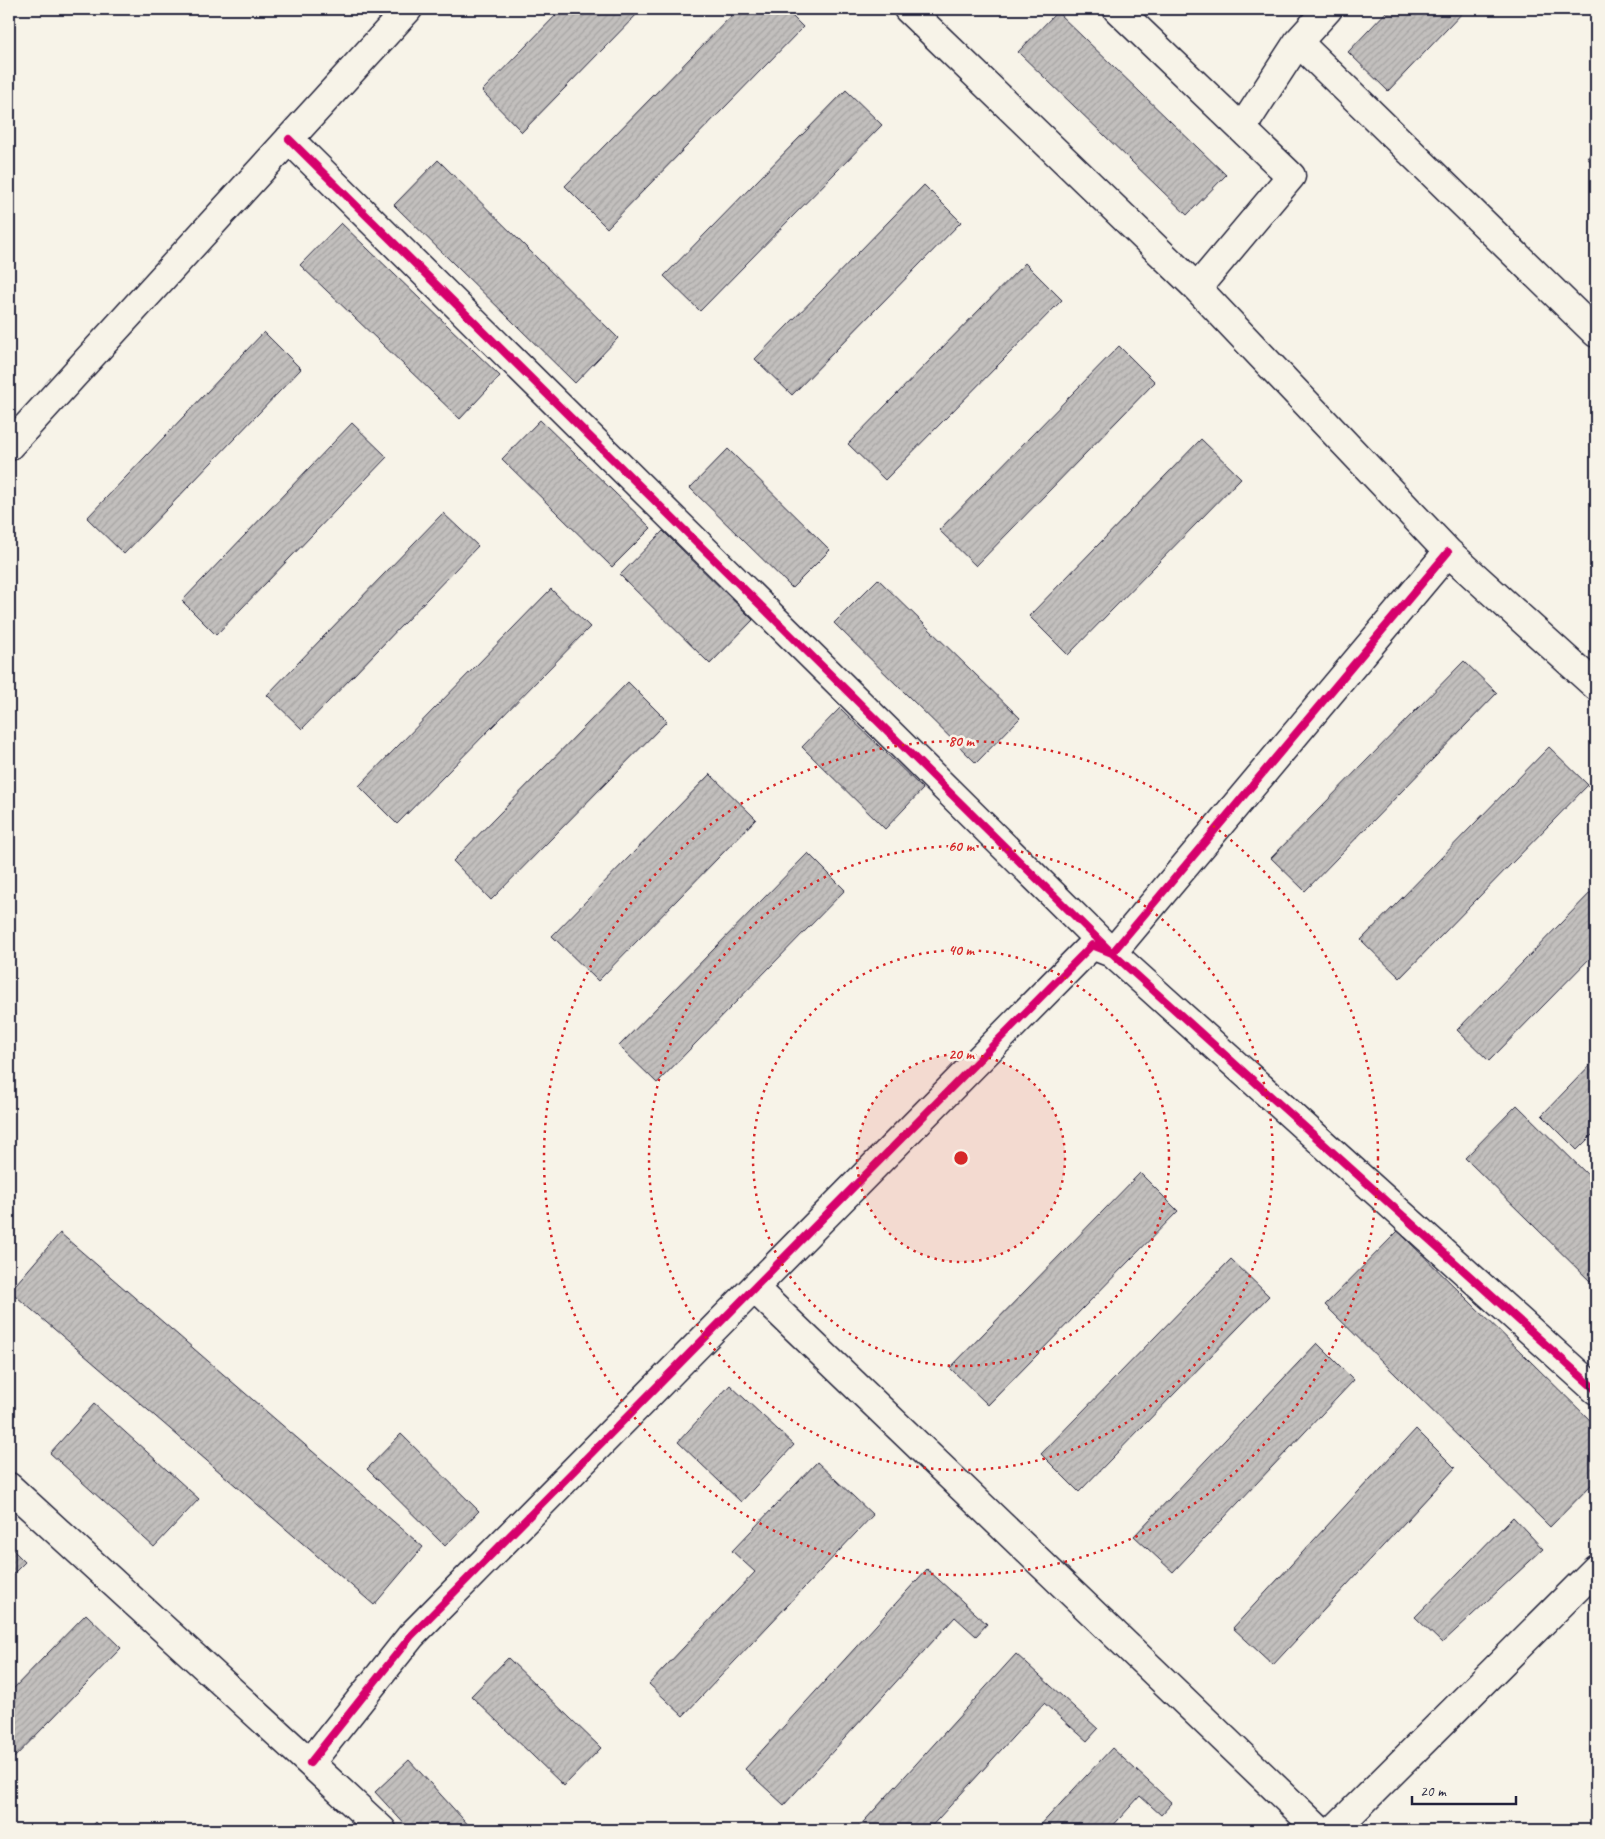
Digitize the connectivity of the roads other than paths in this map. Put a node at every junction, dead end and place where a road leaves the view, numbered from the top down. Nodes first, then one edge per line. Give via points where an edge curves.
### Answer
1 (408, 9) edge
2 (908, 9) edge
3 (1117, 9) edge
4 (1328, 9) edge
5 (1298, 42) junction
6 (1242, 128) junction
7 (289, 139) junction
8 (1197, 288) junction
9 (1596, 334) edge
10 (9, 446) edge
11 (1448, 552) junction
12 (1596, 686) edge
13 (1112, 953) junction
14 (754, 1288) junction
15 (1596, 1390) edge
16 (9, 1487) edge
17 (1596, 1569) edge
18 (310, 1763) junction
19 (382, 1830) edge
20 (1319, 1830) edge
21 (1334, 1830) edge

1 - 7 street
2 - 8 street
3 - 6 street
4 - 5 street
5 - 6 street
5 - 9 street
6 - 8 street via 1290,176
7 - 10 street
7 - 13 street
8 - 11 street
11 - 12 street
11 - 13 street
13 - 14 street via 1092,945
13 - 15 street
14 - 18 street via 411,1636
14 - 20 street
16 - 18 street
17 - 21 street
18 - 19 street

